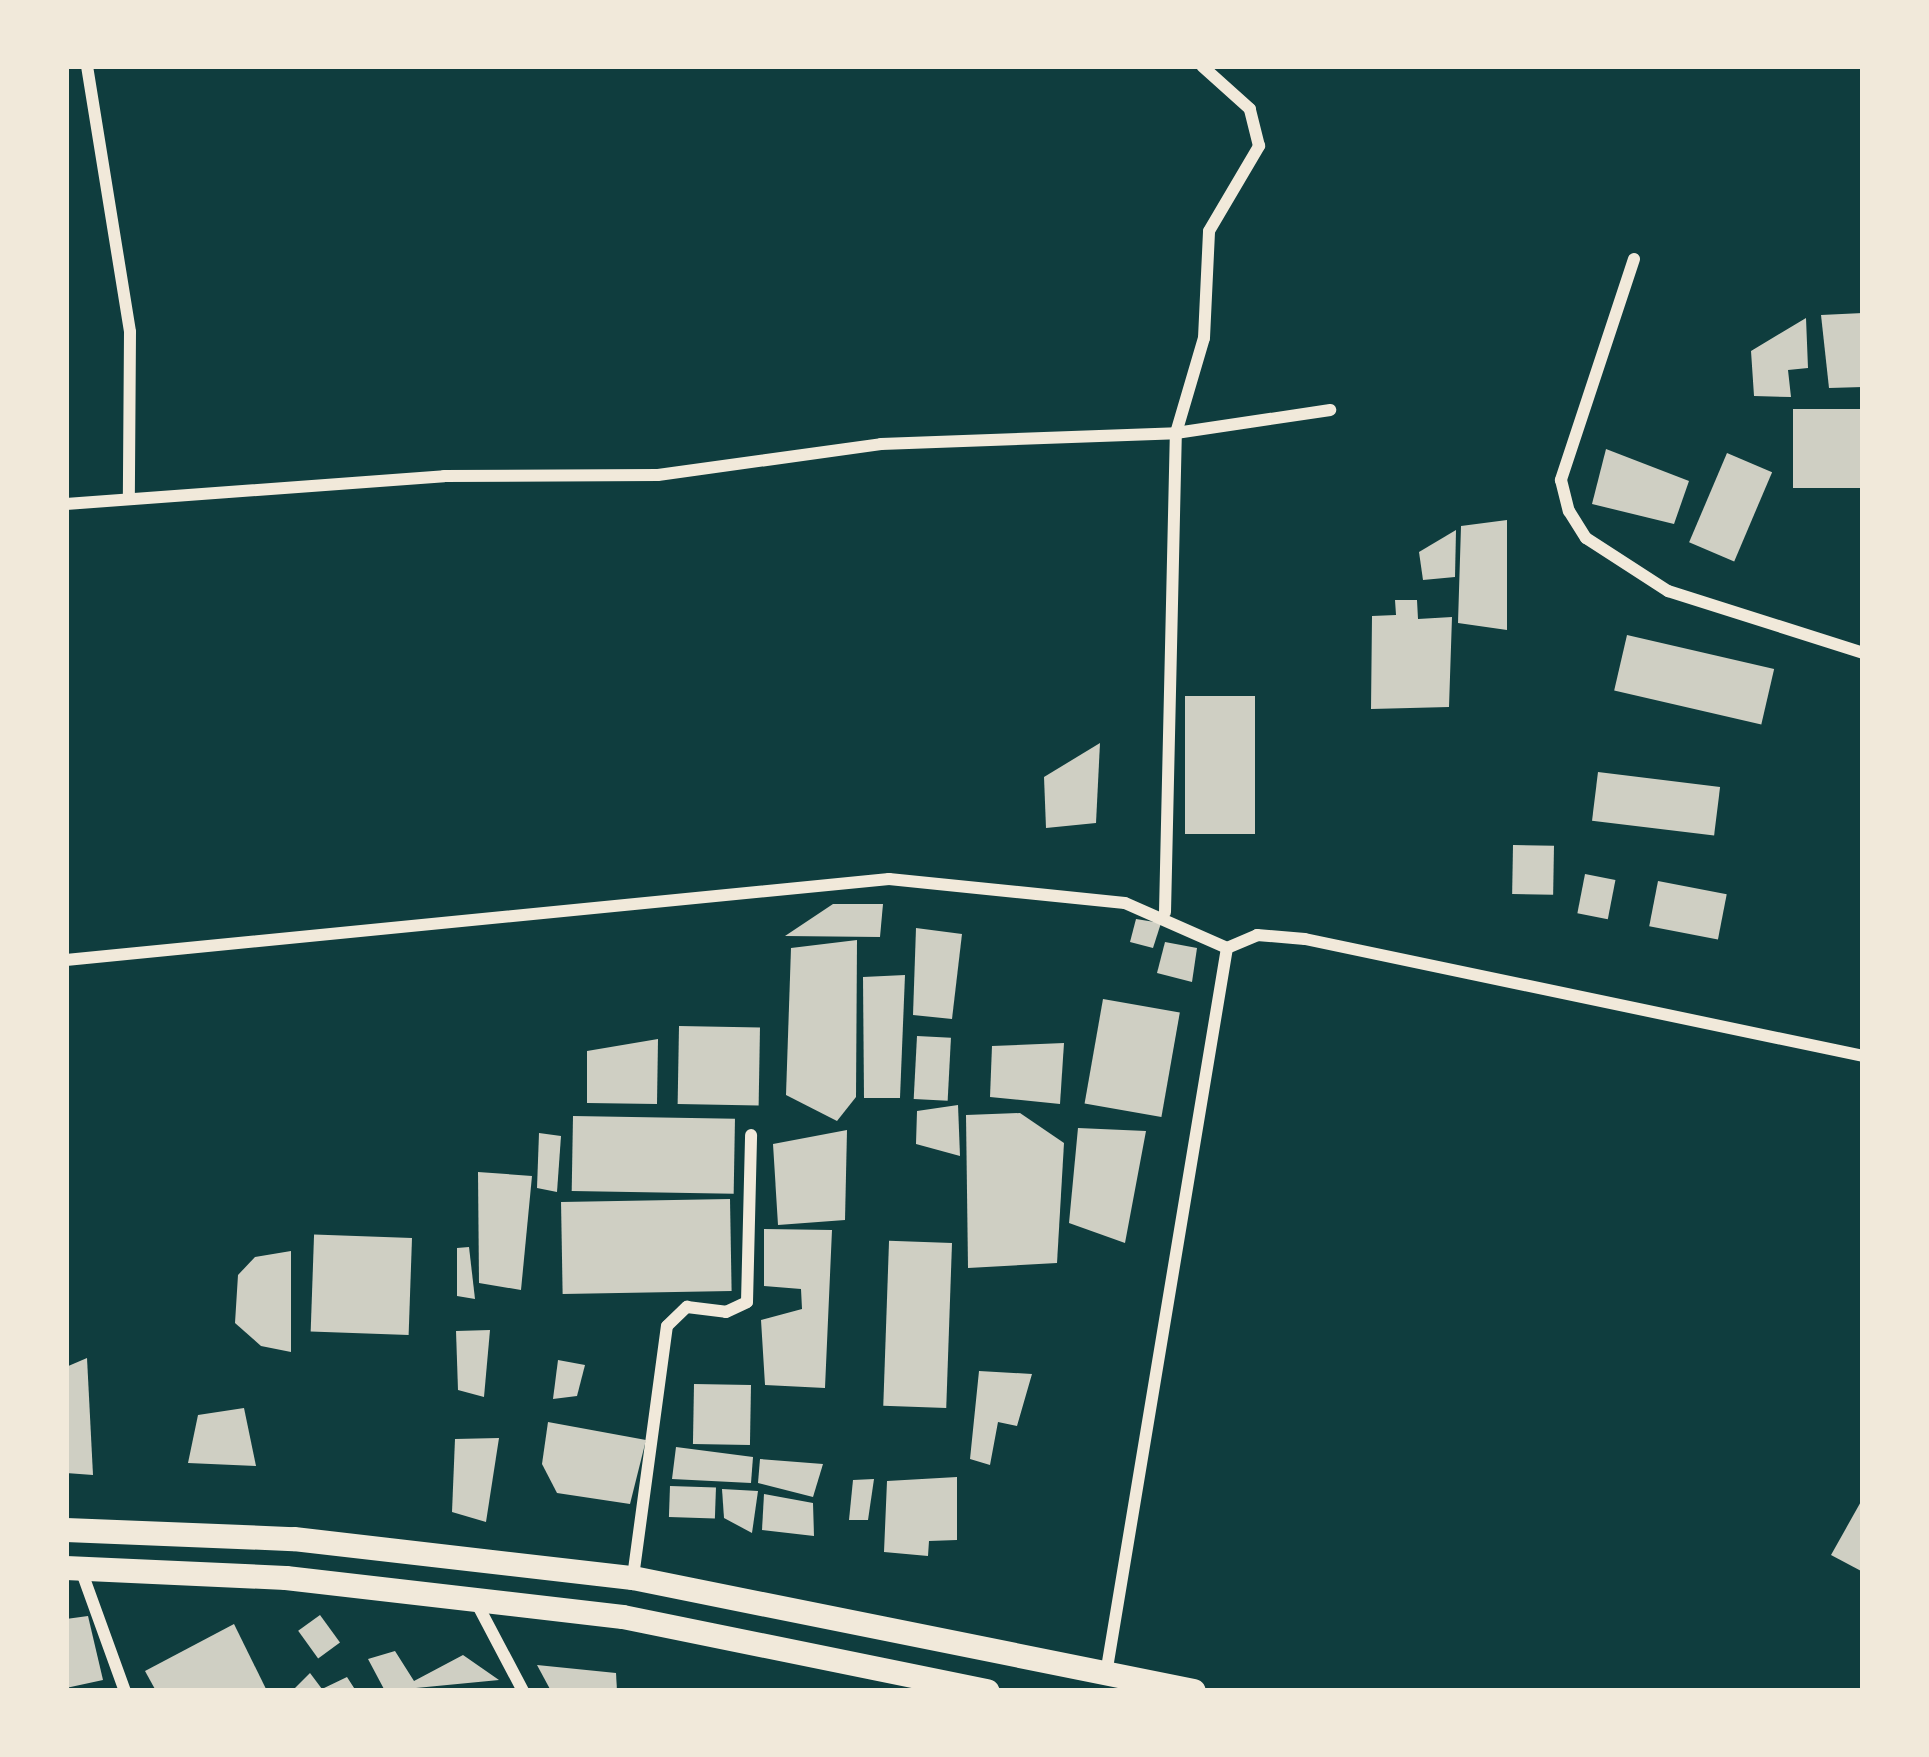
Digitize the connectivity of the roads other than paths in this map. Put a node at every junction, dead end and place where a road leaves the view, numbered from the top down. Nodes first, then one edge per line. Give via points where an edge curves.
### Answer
1 (87, 66) edge
2 (1202, 66) edge
3 (1634, 259) dead end
4 (1330, 410) dead end
5 (1176, 434) junction
6 (129, 494) junction
7 (66, 504) edge
8 (1863, 653) edge
9 (1165, 912) junction
10 (1227, 948) junction
11 (66, 960) edge
12 (1863, 1056) edge
13 (751, 1135) dead end
14 (66, 1530) edge
15 (73, 1567) edge
16 (633, 1578) junction
17 (473, 1597) junction
18 (1106, 1675) junction
19 (125, 1691) edge
20 (523, 1691) edge
21 (988, 1691) edge
22 (1194, 1691) edge

1 - 6 street via 130,332
2 - 5 street via 1250,109 1259,146 1209,231 1204,338
3 - 8 street via 1561,480 1569,511 1604,552 1668,590
4 - 5 street
5 - 6 street via 881,444 658,475
5 - 9 street
6 - 7 street
9 - 10 street
9 - 11 street via 889,879
10 - 12 street via 1258,935 1305,939
10 - 18 street
13 - 16 street via 747,1302 726,1312 687,1306 667,1326
14 - 16 main road via 294,1539
15 - 17 main road
15 - 19 street
16 - 18 main road
17 - 20 street
17 - 21 main road
18 - 22 main road

